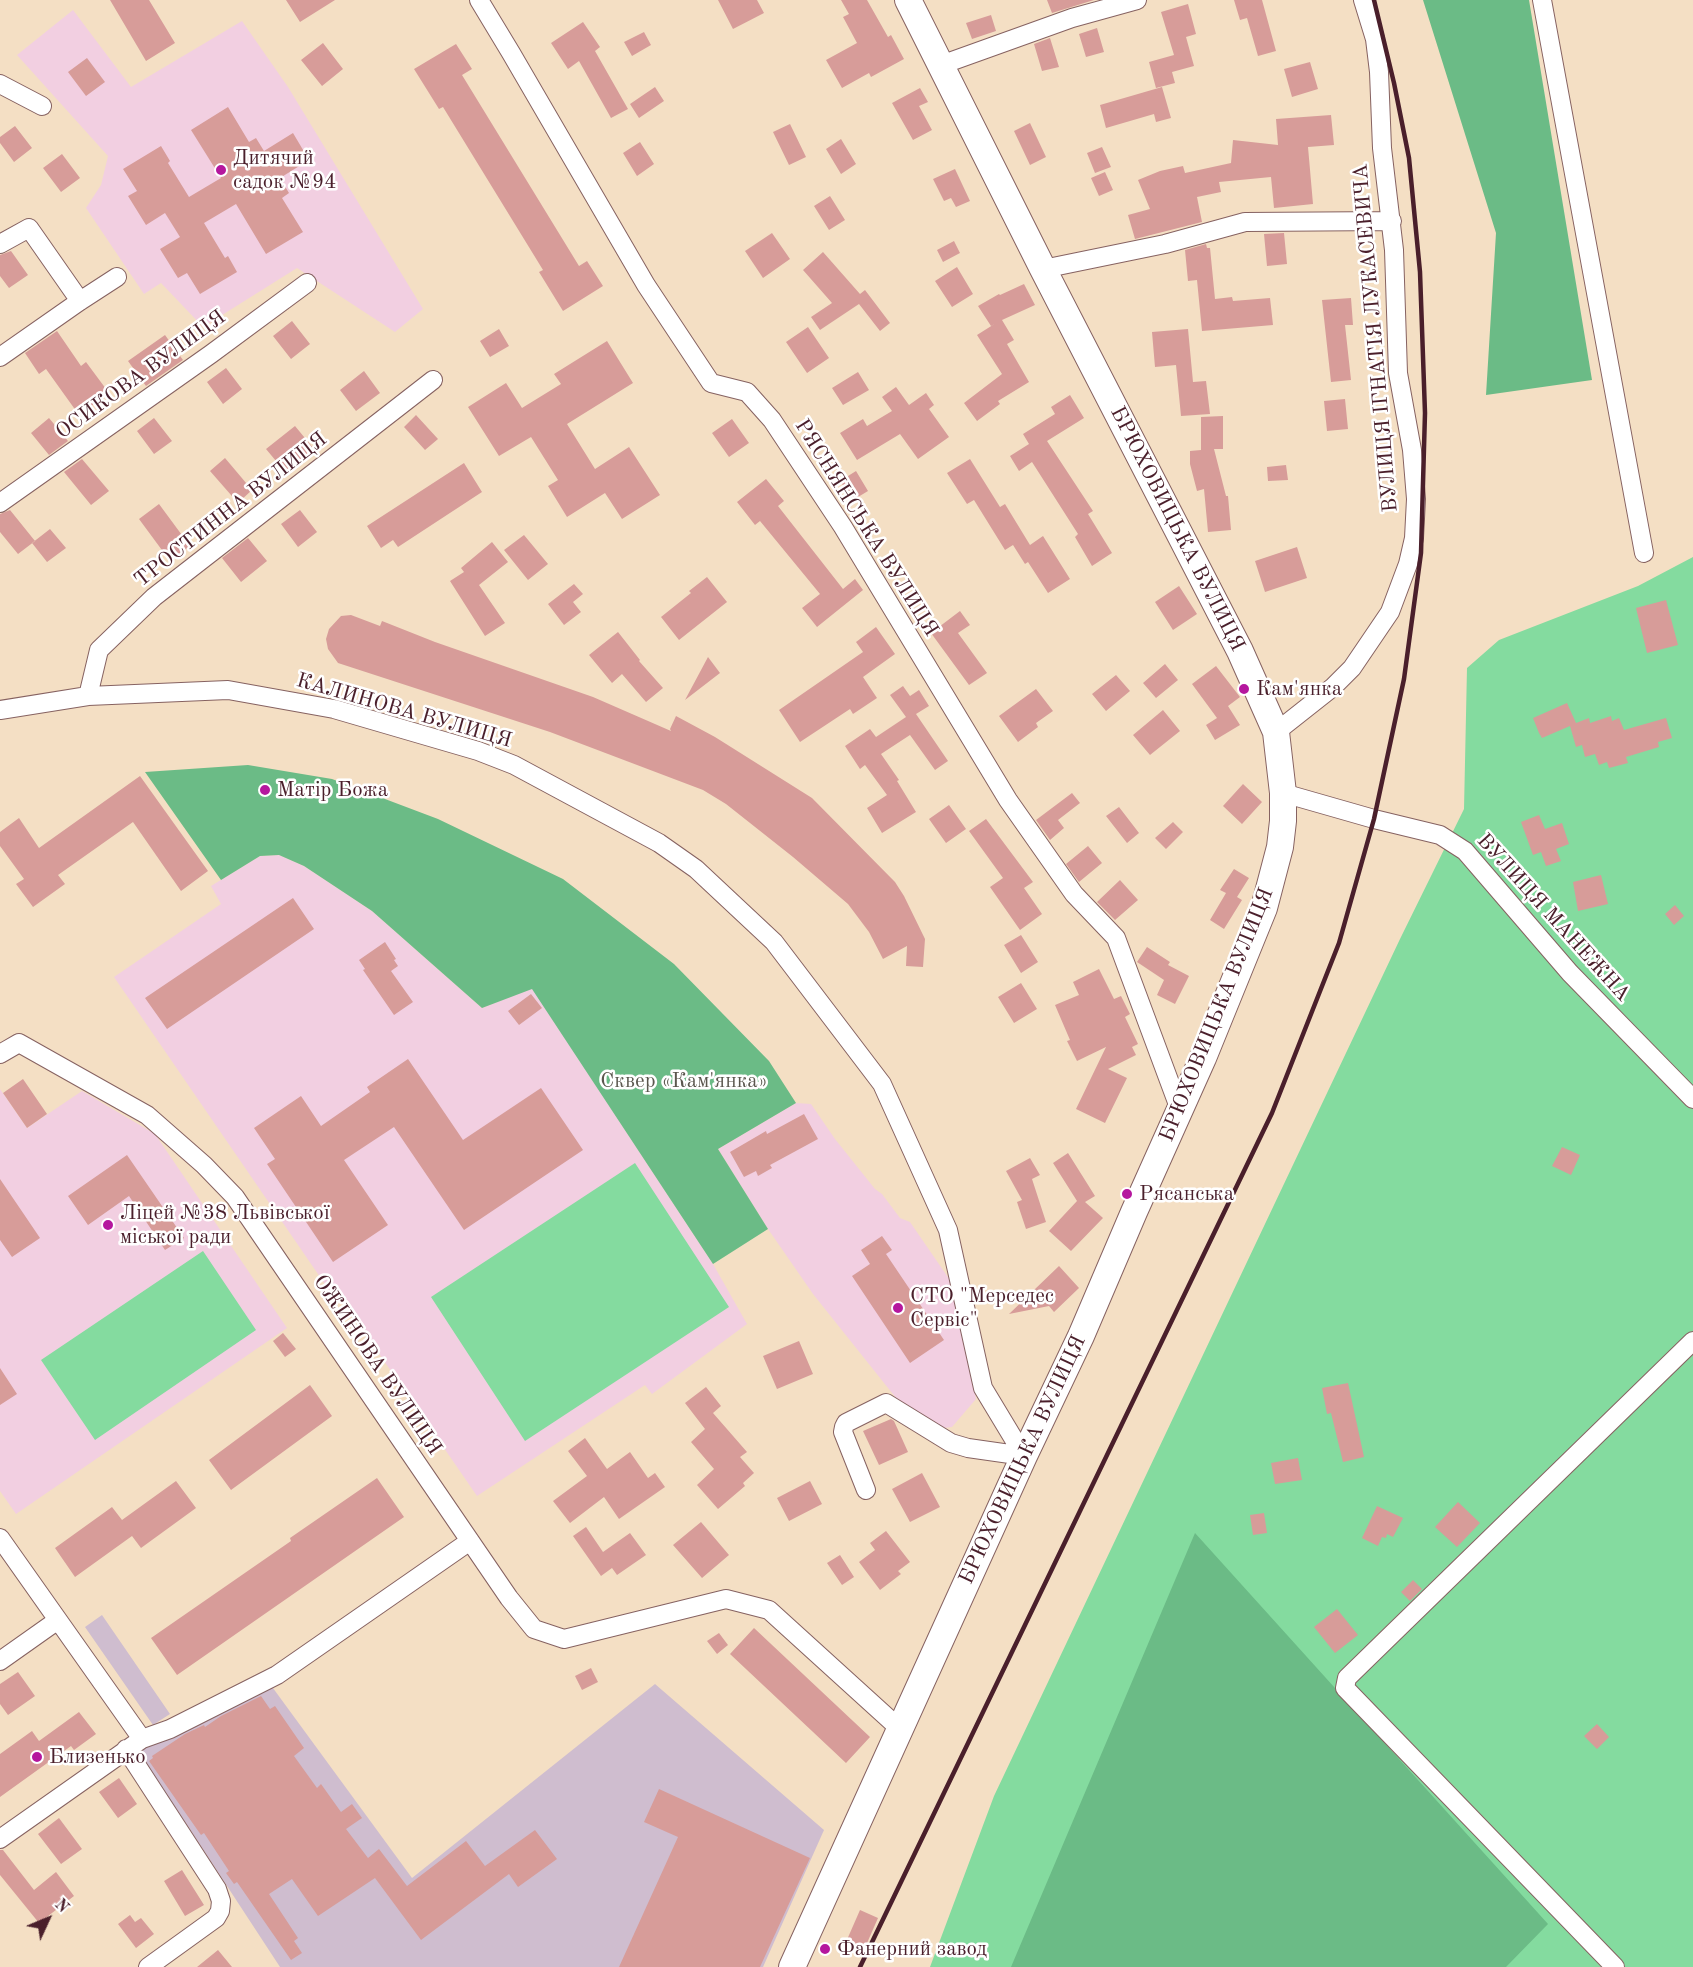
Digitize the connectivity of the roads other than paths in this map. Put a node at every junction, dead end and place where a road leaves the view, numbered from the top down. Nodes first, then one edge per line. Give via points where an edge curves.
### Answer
1 (479, 0) edge
2 (908, 0) edge
3 (1137, 0) edge
4 (1363, 0) edge
5 (1542, 0) edge
6 (941, 65) junction
7 (0, 84) edge
8 (42, 106) dead end
9 (1392, 221) junction
10 (0, 244) edge
11 (1043, 269) junction
12 (117, 277) dead end
13 (307, 283) dead end
14 (80, 301) junction
15 (0, 357) edge
16 (432, 380) dead end
17 (0, 503) edge
18 (1644, 553) dead end
19 (88, 696) junction
20 (0, 710) edge
21 (1276, 732) junction
22 (1283, 793) junction
23 (0, 1054) edge
24 (1693, 1099) edge
25 (1180, 1110) junction
26 (1693, 1341) edge
27 (1024, 1456) junction
28 (866, 1490) dead end
29 (0, 1538) edge
30 (470, 1541) junction
31 (58, 1620) junction
32 (0, 1661) edge
33 (900, 1729) junction
34 (142, 1738) junction
35 (126, 1749) junction
36 (0, 1839) edge
37 (148, 1967) edge
38 (792, 1967) edge
39 (1615, 1967) edge

1 - 25 street, РЯСНЯНСЬКА ВУЛИЦЯ via 646,285 711,383 747,392 772,420 843,527 1008,800 1074,894 1116,939
2 - 6 main road, БРЮХОВИЦЬКА ВУЛИЦЯ
3 - 6 street via 1072,18
4 - 9 street, ВУЛИЦЯ ІГНАТІЯ ЛУКАСЕВИЧА via 1375,39 1382,148
5 - 18 street
6 - 11 main road, БРЮХОВИЦЬКА ВУЛИЦЯ
7 - 8 street
9 - 11 street via 1245,222 1165,244
9 - 21 street, ВУЛИЦЯ ІГНАТІЯ ЛУКАСЕВИЧА via 1398,373 1416,499 1414,538 1390,612 1352,668
10 - 14 street via 29,228
11 - 21 main road, БРЮХОВИЦЬКА ВУЛИЦЯ via 1240,651
12 - 14 street
13 - 17 street, ОСИКОВА ВУЛИЦЯ
14 - 15 street
16 - 19 street, ТРОСТИННА ВУЛИЦЯ via 154,597 99,650
19 - 20 street, КАЛИНОВА ВУЛИЦЯ
19 - 27 street, КАЛИНОВА ВУЛИЦЯ via 228,690 356,716 514,765 659,843 696,869 774,942 882,1084 948,1230 983,1388
21 - 22 main road, БРЮХОВИЦЬКА ВУЛИЦЯ
22 - 24 street, ВУЛИЦЯ МАНЕЖНА via 1440,835 1465,851 1570,973
22 - 25 main road, БРЮХОВИЦЬКА ВУЛИЦЯ via 1280,847 1264,908
23 - 30 street, ОЖИНОВА ВУЛИЦЯ via 19,1043 147,1115 235,1197
25 - 27 main road, БРЮХОВИЦЬКА ВУЛИЦЯ
26 - 39 street via 1347,1678 1345,1688
27 - 28 street via 951,1443 886,1403 844,1426
27 - 33 main road, БРЮХОВИЦЬКА ВУЛИЦЯ
29 - 31 street
30 - 33 street, ОЖИНОВА ВУЛИЦЯ via 534,1629 564,1639 726,1599 769,1610
30 - 34 street via 277,1675 170,1729
31 - 32 street
31 - 34 street
33 - 38 main road, БРЮХОВИЦЬКА ВУЛИЦЯ
34 - 35 street
35 - 36 street
35 - 37 street via 217,1889 220,1901 216,1918

